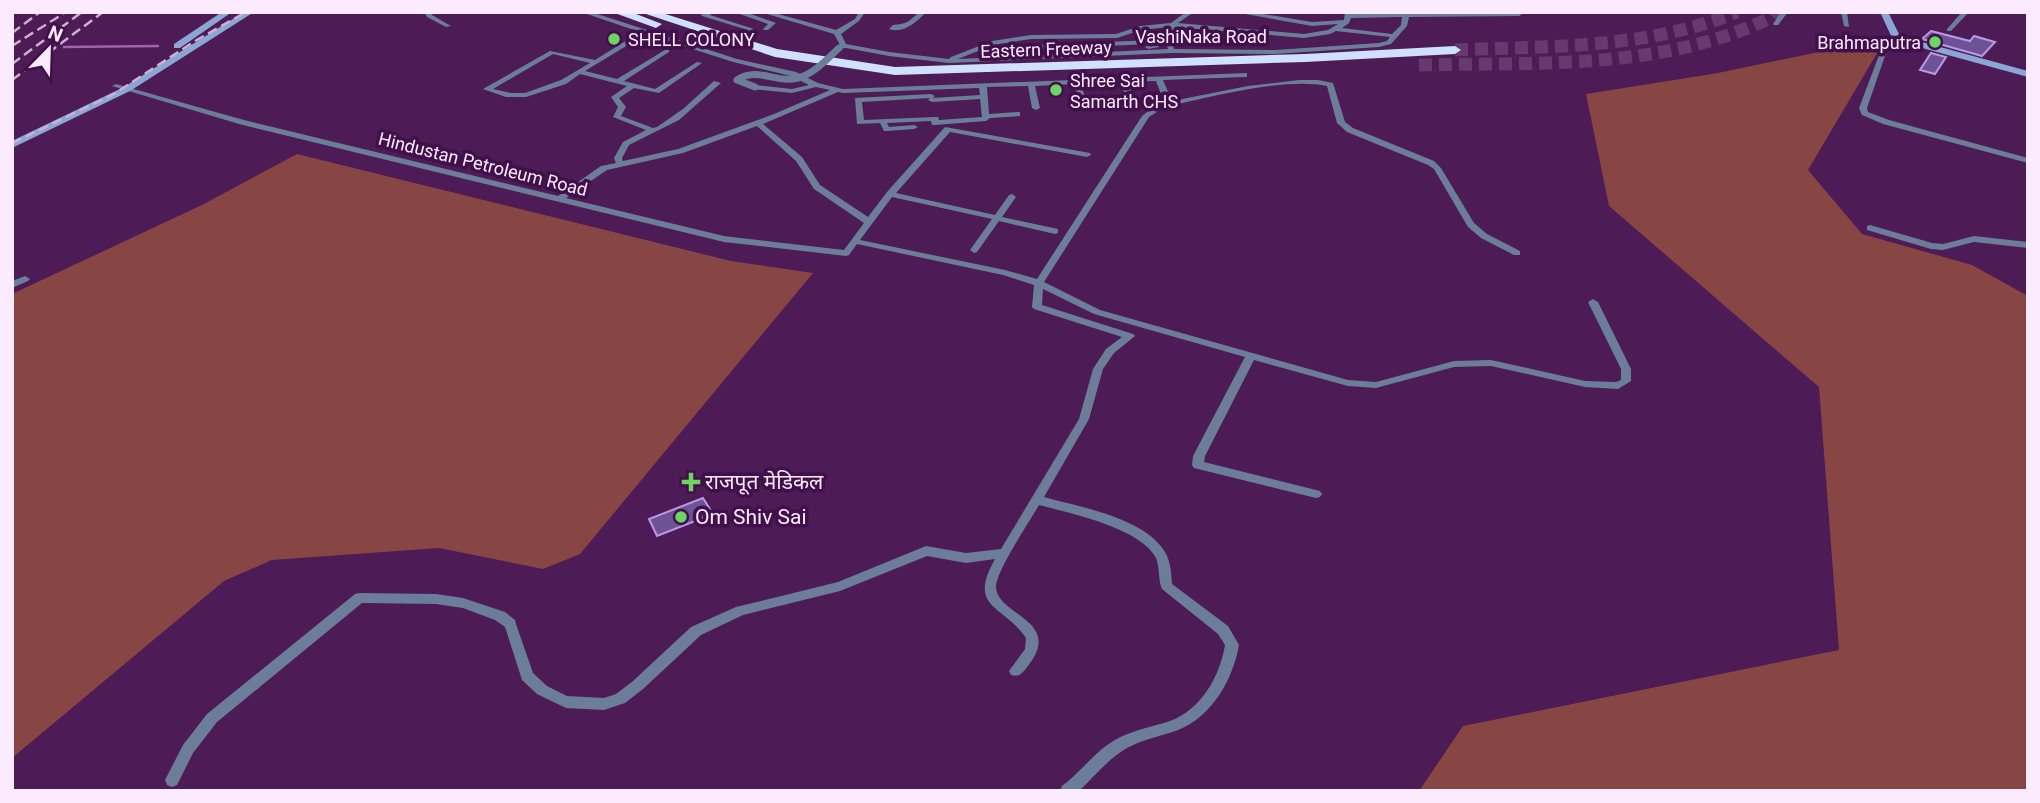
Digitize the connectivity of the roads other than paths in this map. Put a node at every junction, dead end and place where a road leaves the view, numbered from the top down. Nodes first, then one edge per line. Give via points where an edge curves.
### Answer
1 (228, 12) edge
2 (250, 12) edge
3 (427, 12) edge
4 (584, 12) edge
5 (618, 12) edge
6 (646, 12) edge
7 (710, 12) edge
8 (737, 12) edge
9 (763, 12) edge
10 (798, 12) edge
11 (862, 12) edge
12 (923, 12) edge
13 (1191, 12) edge
14 (1237, 12) edge
15 (1786, 12) edge
16 (1844, 12) edge
17 (1884, 12) edge
18 (1966, 12) edge
19 (1408, 13) edge
20 (1520, 14) dead end
21 (1348, 17) edge
22 (790, 18) junction
23 (1776, 24) dead end
24 (1173, 25) junction
25 (448, 26) dead end
26 (1847, 26) dead end
27 (902, 27) dead end
28 (751, 29) dead end
29 (766, 29) dead end
30 (1336, 29) junction
31 (1949, 30) dead end
32 (645, 32) junction
33 (837, 33) junction
34 (1394, 36) junction
35 (1096, 38) dead end
36 (1902, 40) junction
37 (1107, 41) junction
38 (1016, 42) dead end
39 (1153, 43) junction
40 (841, 47) junction
41 (1169, 47) junction
42 (989, 49) junction
43 (1124, 50) junction
44 (1455, 50) tunnel mouth
45 (667, 51) dead end
46 (1054, 51) junction
47 (1002, 55) junction
48 (948, 61) junction
49 (596, 62) junction
50 (699, 63) dead end
51 (1419, 65) tunnel mouth
52 (579, 72) junction
53 (2028, 74) edge
54 (1244, 75) dead end
55 (619, 81) junction
56 (1159, 82) junction
57 (717, 83) dead end
58 (1077, 83) junction
59 (1125, 83) junction
60 (633, 85) junction
61 (816, 85) junction
62 (1031, 85) junction
63 (118, 89) junction
64 (836, 90) junction
65 (792, 91) junction
66 (984, 91) junction
67 (879, 93) dead end
68 (1165, 94) dead end
69 (931, 96) junction
70 (814, 100) junction
71 (1131, 103) dead end
72 (1036, 108) dead end
73 (1084, 108) dead end
74 (1017, 114) dead end
75 (987, 116) junction
76 (935, 121) junction
77 (758, 123) junction
78 (652, 130) junction
79 (12, 136) edge
80 (12, 145) edge
81 (1087, 155) dead end
82 (2028, 161) edge
83 (620, 164) junction
84 (890, 194) junction
85 (1012, 197) dead end
86 (559, 200) junction
87 (998, 218) junction
88 (869, 222) junction
89 (1870, 228) dead end
90 (1055, 231) dead end
91 (855, 241) junction
92 (2028, 245) edge
93 (974, 250) dead end
94 (1517, 253) dead end
95 (25, 279) dead end
96 (1039, 283) junction
97 (12, 285) edge
98 (1593, 302) dead end
99 (1251, 355) junction
100 (1316, 494) dead end
101 (1037, 500) junction
102 (1005, 553) junction
103 (1016, 671) dead end
104 (172, 780) dead end
105 (1067, 791) edge

1 - 63 main road
2 - 63 main road
3 - 25 street
4 - 32 street
5 - 51 highway, Eastern Freeway via 745,55 881,79
6 - 44 highway, Eastern Freeway via 775,53 886,70
7 - 28 street via 704,15
8 - 29 street via 773,23
9 - 22 street
10 - 22 street
11 - 33 street
12 - 27 street
13 - 24 street
14 - 21 street via 1312,24
15 - 23 street
16 - 26 street
17 - 36 main road via 1896,38
18 - 31 street
19 - 20 street
19 - 21 street
19 - 34 street via 1406,24
21 - 30 street
22 - 33 street
24 - 30 street via 1304,36
24 - 41 street via 1167,32
24 - 48 street via 1117,36 1012,38
30 - 34 street
32 - 49 street
32 - 61 street via 793,74
33 - 40 street
34 - 41 street, VashiNaka Road via 1379,46 1275,52
35 - 37 street
36 - 53 main road
36 - 82 street via 1884,50 1865,113
37 - 39 street
37 - 46 street
38 - 42 street
39 - 41 street
39 - 43 street via 1156,47
40 - 48 street, VashiNaka Road
40 - 65 street, bridge via 798,78 755,73 737,80
41 - 43 street, VashiNaka Road
42 - 46 street
42 - 47 street via 984,53
43 - 46 street, VashiNaka Road
45 - 55 street
46 - 47 street, VashiNaka Road
47 - 48 street, VashiNaka Road
49 - 52 street
49 - 52 street via 552,52 486,89 528,95
50 - 60 street via 656,91
52 - 55 street
54 - 56 street
55 - 60 street
56 - 59 street
56 - 68 street
57 - 78 street via 671,121
58 - 59 street
58 - 62 street
58 - 73 street
59 - 71 street
60 - 78 street via 615,97 621,107 617,117
61 - 64 street
61 - 65 street
62 - 66 street
62 - 72 street
63 - 79 main road
63 - 80 main road
63 - 86 street, Hindustan Petroleum Road
64 - 66 street
64 - 70 street
65 - 70 street
66 - 69 street
66 - 75 street
67 - 69 street
69 - 76 street
69 - 76 street via 857,101 860,123 883,122 890,129 933,125
70 - 77 street
74 - 75 street
75 - 76 street
77 - 83 street via 680,151
77 - 88 street via 799,159 817,187
78 - 83 street via 626,145
81 - 84 street via 948,129
83 - 86 street via 604,168
84 - 87 street
84 - 88 street
85 - 87 street
86 - 91 street, Hindustan Petroleum Road via 724,239 846,253
87 - 90 street
87 - 93 street
88 - 91 street
89 - 92 street via 1931,246 1974,239
91 - 96 street
94 - 96 street via 1471,225 1437,168 1350,130 1341,123 1330,85 1304,81 1152,109
95 - 97 street
96 - 99 street via 1097,312
96 - 101 street via 1037,307 1130,336 1110,351 1098,369 1084,419
98 - 99 street via 1626,369 1626,381 1618,386 1585,384 1491,363 1454,364 1376,385 1348,383
99 - 100 street via 1198,465
101 - 102 street
101 - 105 street via 1118,525 1150,541 1161,555 1166,586 1223,630 1232,645 1224,676 1201,706 1182,722 1120,744
102 - 103 street via 990,590 1034,642
102 - 104 street via 966,558 926,551 840,586 740,611 696,631 638,685 604,704 566,702 541,690 527,676 510,624 500,617 436,599 359,598 212,718

